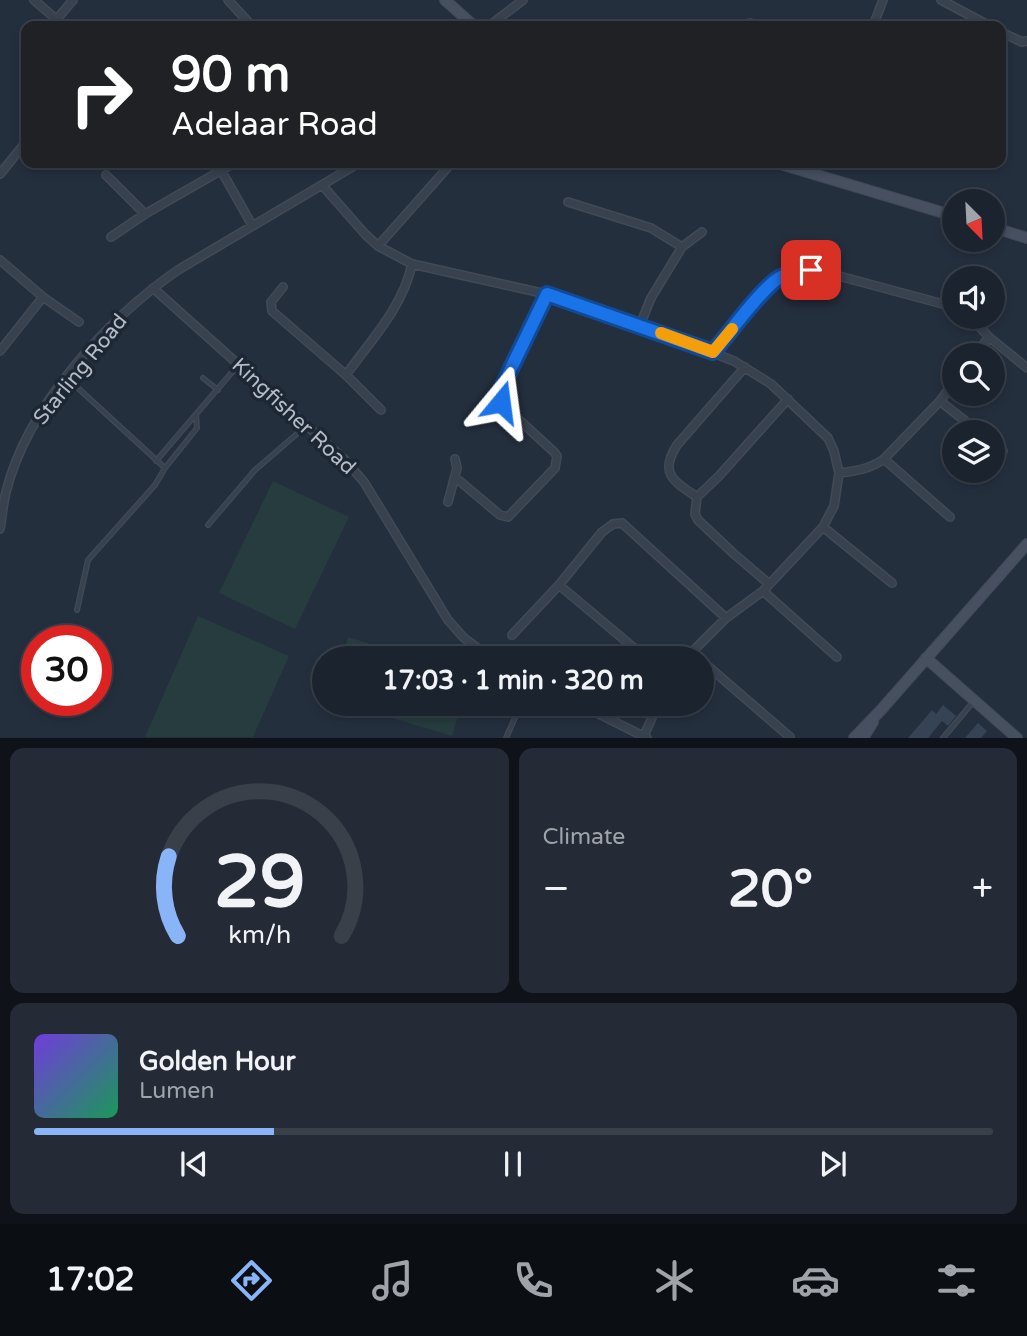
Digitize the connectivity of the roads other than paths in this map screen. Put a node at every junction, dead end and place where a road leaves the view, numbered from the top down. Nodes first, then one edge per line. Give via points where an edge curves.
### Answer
1 (34, 0) edge
2 (73, 0) edge
3 (228, 0) edge
4 (444, 0) edge
5 (523, 0) edge
6 (883, 0) edge
7 (941, 0) edge
8 (57, 19) joint
9 (247, 21) edge
10 (468, 21) edge
11 (496, 21) edge
12 (875, 21) edge
13 (981, 21) edge
14 (1006, 34) edge
15 (1027, 41) edge
16 (21, 148) edge
17 (225, 168) edge
18 (351, 168) edge
19 (447, 168) edge
20 (794, 168) edge
21 (222, 170) junction
22 (0, 174) edge
23 (106, 175) dead end
24 (322, 185) junction
25 (568, 202) dead end
26 (942, 212) edge
27 (145, 214) junction
28 (252, 225) junction
29 (1005, 231) edge
30 (702, 232) dead end
31 (111, 237) dead end
32 (1027, 237) edge
33 (378, 246) junction
34 (682, 247) junction
35 (0, 260) edge
36 (412, 264) junction
37 (283, 287) dead end
38 (153, 288) junction
39 (547, 294) junction
40 (43, 298) junction
41 (942, 304) edge
42 (79, 322) dead end
43 (640, 326) junction
44 (981, 329) edge
45 (989, 337) junction
46 (984, 343) edge
47 (0, 351) edge
48 (713, 352) junction
49 (239, 364) junction
50 (745, 367) junction
51 (1027, 368) edge
52 (345, 375) junction
53 (203, 377) dead end
54 (67, 378) junction
55 (218, 390) junction
56 (942, 398) edge
57 (788, 400) junction
58 (940, 401) junction
59 (381, 410) dead end
60 (196, 415) junction
61 (964, 420) edge
62 (307, 425) junction
63 (884, 458) junction
64 (455, 459) dead end
65 (156, 461) junction
66 (164, 468) junction
67 (839, 473) junction
68 (456, 478) junction
69 (697, 497) junction
70 (448, 502) dead end
71 (950, 517) dead end
72 (208, 525) dead end
73 (823, 527) junction
74 (0, 530) edge
75 (1027, 544) edge
76 (892, 583) dead end
77 (769, 584) junction
78 (559, 585) junction
79 (763, 591) junction
80 (77, 610) dead end
81 (726, 618) junction
82 (512, 635) dead end
83 (475, 646) edge
84 (632, 646) edge
85 (697, 646) edge
86 (837, 657) dead end
87 (926, 658) junction
88 (714, 671) edge
89 (975, 700) junction
90 (881, 710) junction
91 (516, 716) edge
92 (603, 716) edge
93 (653, 716) edge
94 (506, 737) edge
95 (645, 737) edge
96 (790, 737) edge
97 (854, 737) edge
98 (863, 737) edge
99 (943, 737) edge
100 (1017, 737) edge

1 - 8 street
2 - 8 street
3 - 9 street
4 - 10 street
5 - 11 street
6 - 12 street
7 - 13 street
14 - 15 street
16 - 22 street
17 - 21 street
18 - 24 street, Starling Road
19 - 33 street
20 - 26 street
21 - 27 street
21 - 28 street
23 - 27 street
24 - 28 street, Starling Road
24 - 33 street
25 - 34 street via 651,228
27 - 31 street
28 - 38 street, Starling Road
29 - 32 street
30 - 34 street
33 - 36 street
34 - 43 street
35 - 40 street
36 - 39 street
36 - 52 street via 401,299
37 - 52 street via 271,302 272,311
38 - 49 street, Kingfisher Road
38 - 54 street, Starling Road via 103,334
39 - 43 street
39 - 68 street via 500,398 554,452 555,468 508,517
40 - 42 street
40 - 47 street
41 - 48 street via 828,272 796,272 779,278 765,291
43 - 48 street
44 - 45 street
45 - 46 street
45 - 51 street
48 - 50 street
49 - 55 lane
49 - 62 street, Kingfisher Road
50 - 57 street
50 - 69 street via 668,460 671,478
52 - 59 street
53 - 55 lane
54 - 65 lane
54 - 74 street, Starling Road via 30,431 6,491
55 - 60 lane
56 - 58 street
57 - 67 street via 828,438
57 - 69 street
58 - 61 street
58 - 63 street
60 - 65 lane
60 - 66 lane via 197,428
62 - 72 lane via 255,470
62 - 83 street, Kingfisher Road via 365,482 448,620
63 - 67 street via 860,471
63 - 71 street
64 - 68 street
65 - 66 lane
66 - 80 lane via 155,485 88,560
67 - 73 street via 834,506
68 - 70 street
69 - 77 street via 698,520
73 - 76 street
73 - 77 street
75 - 87 street
77 - 79 street
78 - 81 street via 602,533 621,523
78 - 82 street
78 - 84 street
79 - 81 street
79 - 86 street
81 - 85 street
87 - 89 street
87 - 90 street
88 - 96 street
89 - 99 lane
89 - 100 street
90 - 97 street
90 - 98 street
91 - 94 lane
92 - 95 street
93 - 95 street

